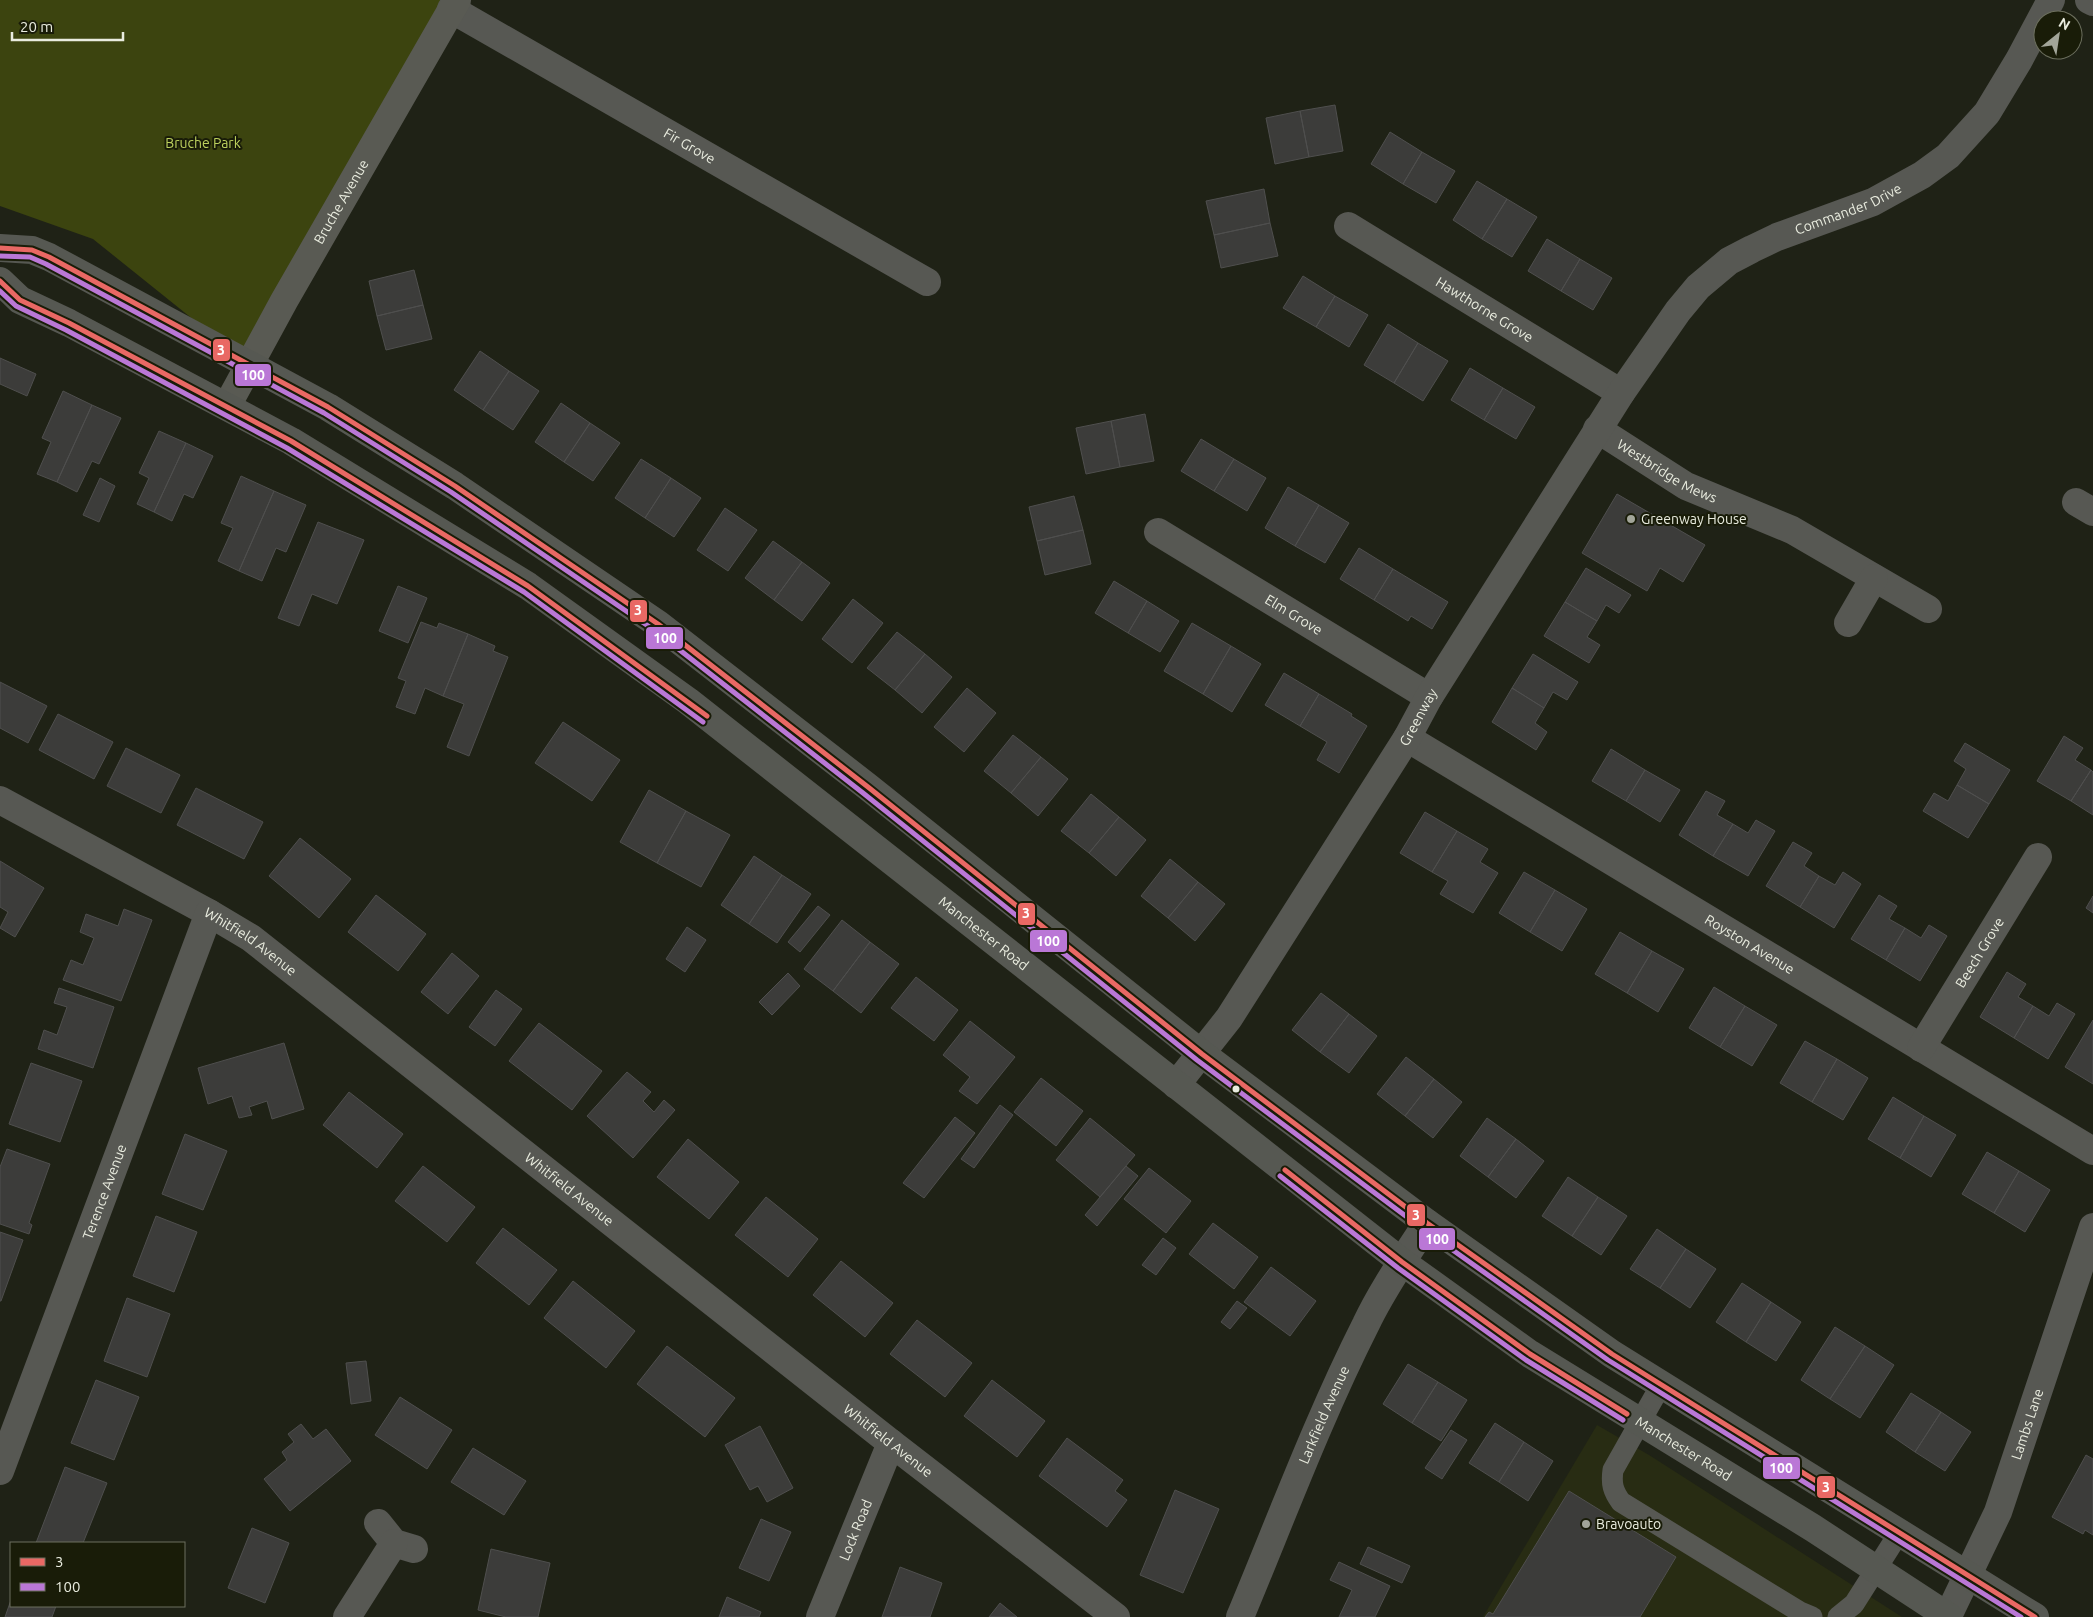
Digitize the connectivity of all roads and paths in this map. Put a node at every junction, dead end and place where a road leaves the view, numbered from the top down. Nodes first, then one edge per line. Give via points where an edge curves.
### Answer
1 (2051, 0) edge
2 (2089, 0) edge
3 (2093, 2) edge
4 (454, 5) edge
5 (1348, 226) dead end
6 (0, 248) edge
7 (0, 280) edge
8 (927, 282) dead end
9 (249, 364) junction
10 (1621, 393) junction
11 (227, 406) junction
12 (1597, 429) junction
13 (1158, 532) dead end
14 (1874, 578) junction
15 (1928, 609) dead end
16 (1848, 623) dead end
17 (1429, 697) junction
18 (1407, 738) junction
19 (0, 800) edge
20 (2038, 857) dead end
21 (209, 913) junction
22 (1921, 1048) junction
23 (1202, 1054) junction
24 (1176, 1085) junction
25 (2093, 1151) edge
26 (1427, 1223) junction
27 (2093, 1227) edge
28 (1402, 1262) junction
29 (1661, 1385) junction
30 (1640, 1422) junction
31 (891, 1443) junction
32 (0, 1471) edge
33 (1899, 1533) junction
34 (395, 1538) dead end
35 (1876, 1569) junction
36 (1968, 1576) junction
37 (347, 1617) edge
38 (820, 1617) edge
39 (1116, 1617) edge
40 (1240, 1617) edge
41 (1812, 1617) edge
42 (1838, 1617) edge
43 (1948, 1617) edge
44 (2034, 1617) edge

1 - 10 street, Commander Drive via 1986,113 1948,156 1922,175 1873,202 1777,237 1729,261 1698,287 1678,311
2 - 3 street
4 - 8 street, Fir Grove
4 - 9 street, Bruche Avenue
5 - 10 street, Hawthorne Grove
6 - 9 main road via 32,250 49,257
7 - 11 main road, Manchester Road via 20,300
9 - 11 street, Bruche Avenue
9 - 23 main road via 328,407 455,486 658,624
10 - 12 street, Greenway
11 - 24 main road, Manchester Road via 291,441 528,586 664,684
12 - 14 street, Westbridge Mews via 1686,486 1792,530
12 - 17 street, Greenway
13 - 17 street, Elm Grove
14 - 15 street, Westbridge Mews
14 - 16 street
17 - 18 street, Greenway
18 - 22 street, Royston Avenue
18 - 23 street, Greenway via 1229,1018
19 - 21 street, Whitfield Avenue
20 - 22 street, Beech Grove
21 - 31 street, Whitfield Avenue via 251,938
21 - 32 street, Terence Avenue
22 - 25 street, Royston Avenue
23 - 24 street, Greenway
23 - 26 main road
24 - 28 main road, Manchester Road
26 - 28 street, Larkfield Avenue
26 - 29 main road
27 - 36 street, Lambs Lane via 1998,1512
28 - 30 main road, Manchester Road via 1530,1354
28 - 40 street, Larkfield Avenue via 1366,1323
29 - 30 lane
29 - 33 main road
30 - 35 main road, Manchester Road
30 - 41 lane via 1613,1470 1611,1482 1621,1502
31 - 38 street, Lock Road
31 - 39 street, Whitfield Avenue
33 - 35 lane
33 - 36 main road
34 - 37 street
35 - 42 lane via 1854,1604
35 - 43 main road, Manchester Road
36 - 43 street, Lambs Lane
36 - 44 main road

